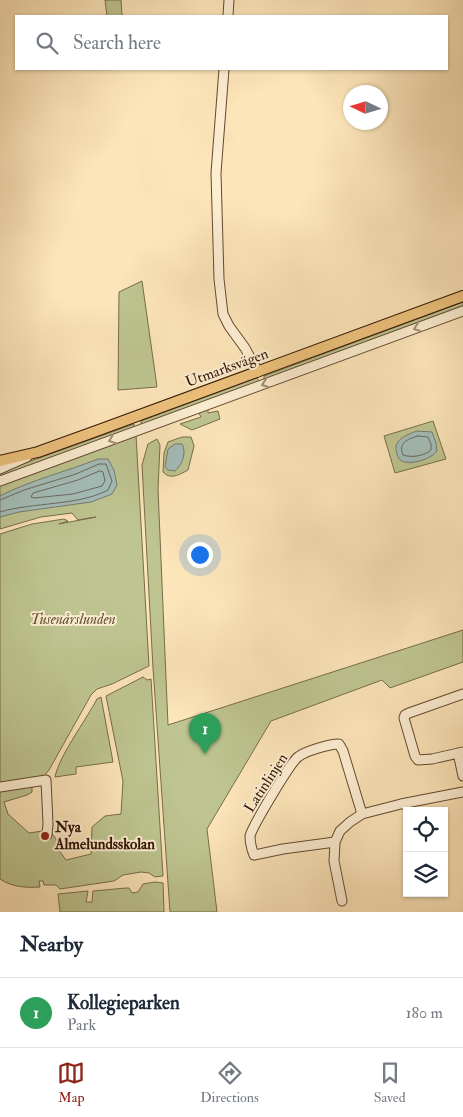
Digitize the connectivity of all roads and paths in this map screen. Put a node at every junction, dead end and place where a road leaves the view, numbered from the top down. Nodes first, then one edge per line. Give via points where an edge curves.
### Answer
1 (229, 0) edge
2 (228, 15) edge
3 (224, 70) edge
4 (463, 296) edge
5 (463, 311) edge
6 (258, 372) junction
7 (38, 452) junction
8 (0, 461) edge
9 (0, 469) edge
10 (0, 481) edge
11 (463, 694) edge
12 (461, 752) edge
13 (463, 776) edge
14 (0, 788) edge
15 (463, 792) edge
16 (362, 814) junction
17 (47, 835) dead end
18 (335, 842) junction
19 (342, 901) dead end

1 - 2 street
3 - 6 street via 216,174 219,279 223,314
4 - 6 main road, Utmarksvägen
5 -> 10 street
6 - 7 main road, Utmarksvägen
7 - 8 main road, Utmarksvägen
7 - 9 street
11 - 12 street via 409,713 404,718 417,759
12 - 13 street
14 - 17 street via 46,780
15 - 16 street
16 - 18 street via 340,830
16 - 18 street, Latinlinjen via 339,744 298,757 252,832 250,841 254,856
18 - 19 street via 334,861

